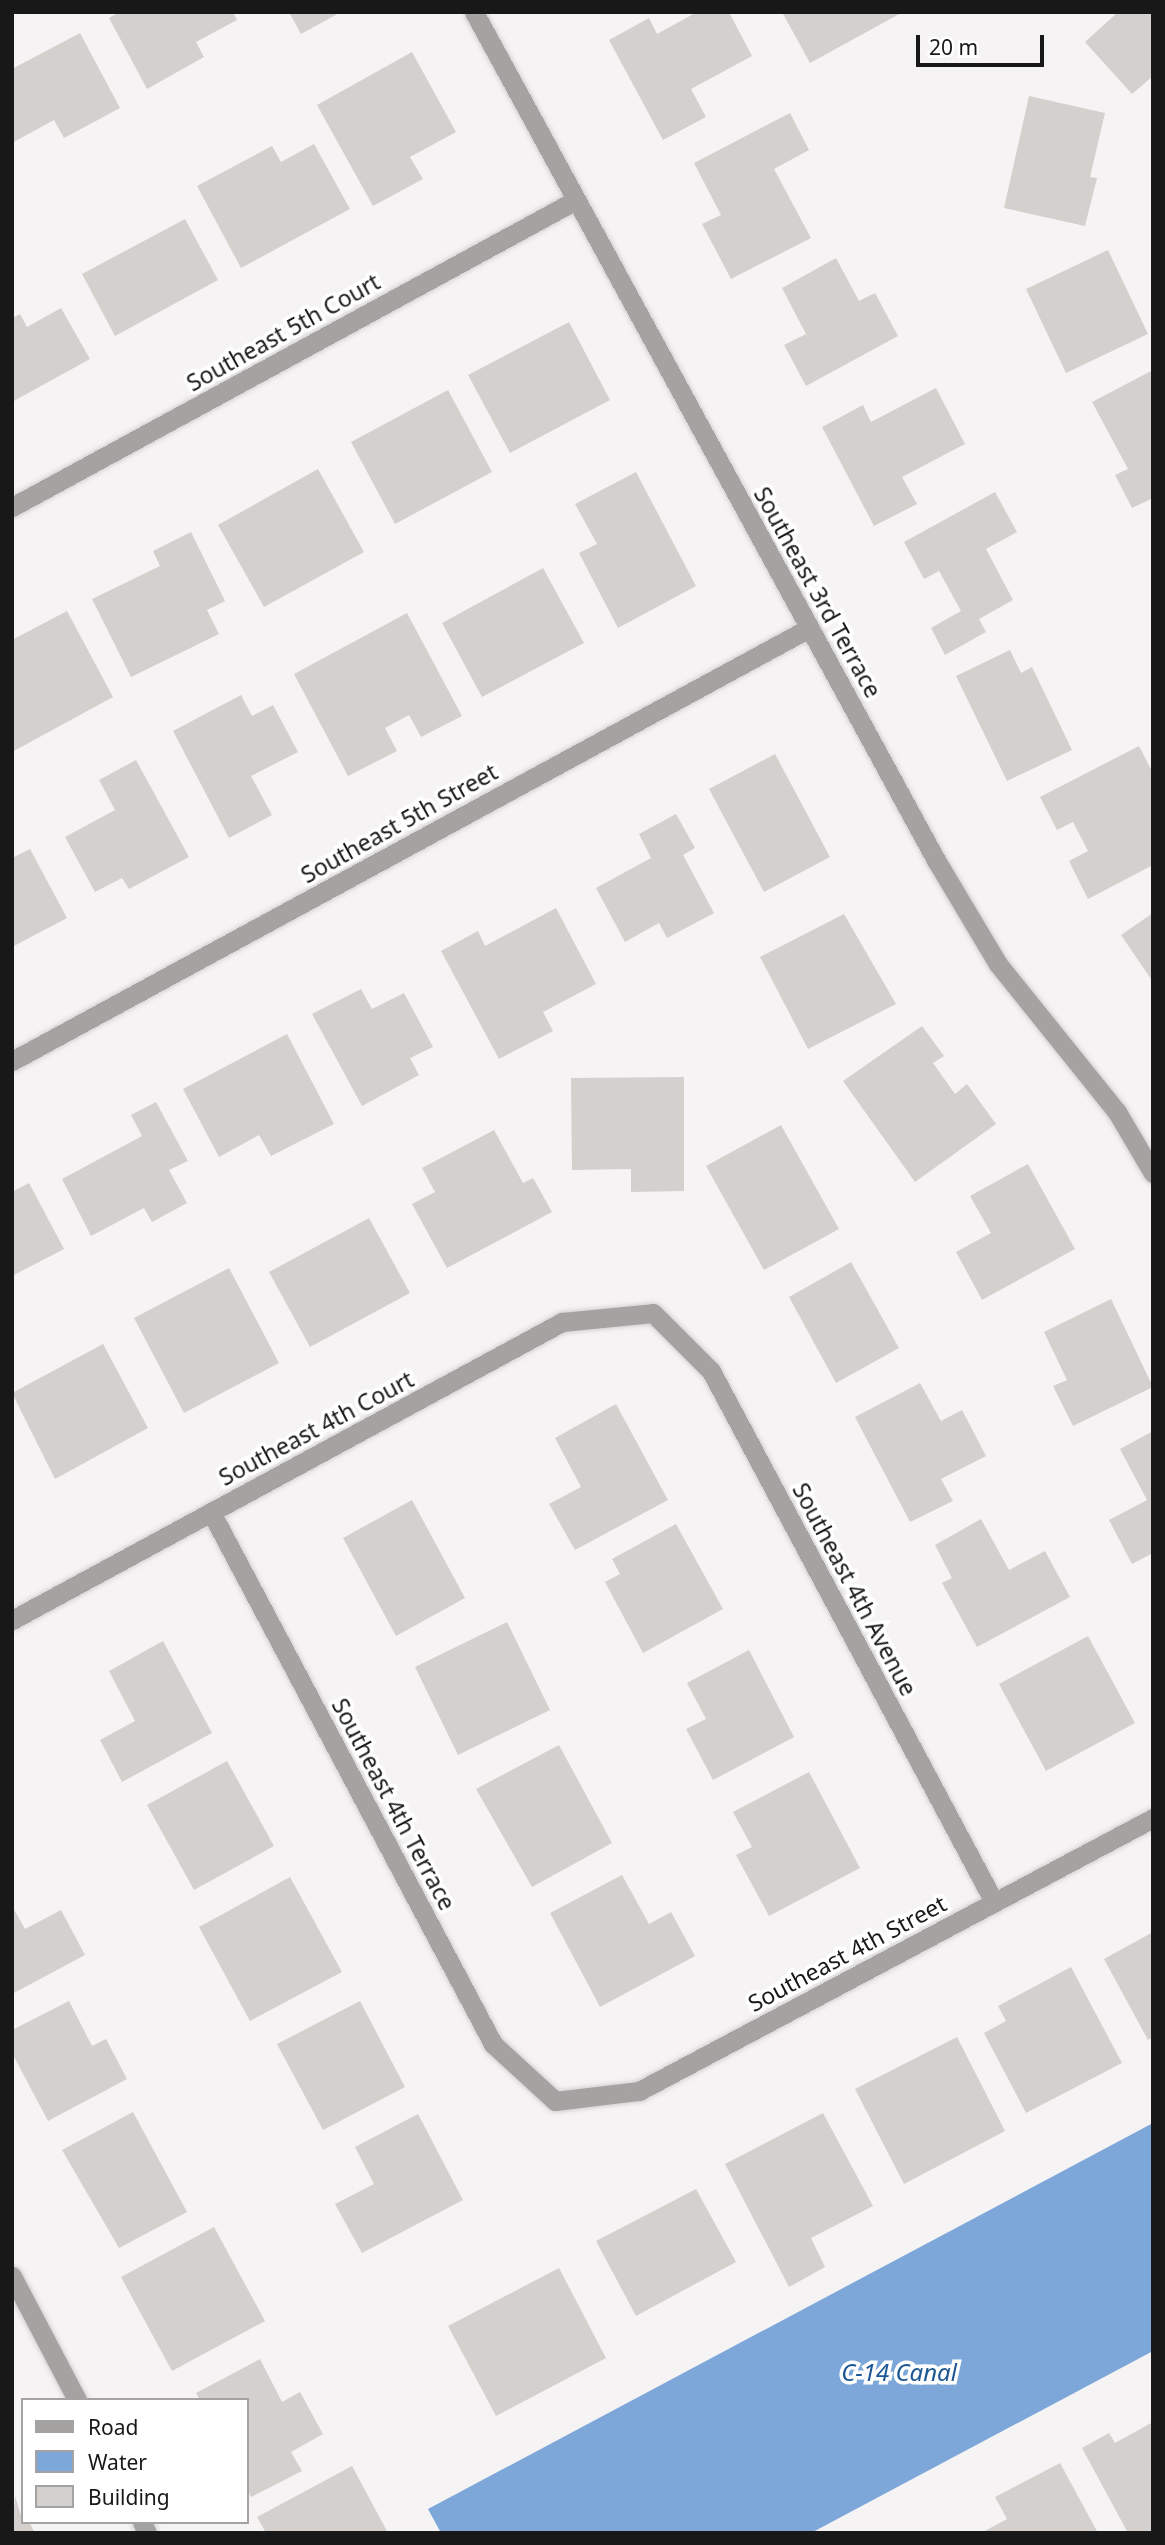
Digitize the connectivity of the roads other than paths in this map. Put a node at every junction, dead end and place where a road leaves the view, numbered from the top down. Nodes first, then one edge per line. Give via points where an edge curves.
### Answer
1 (474, 12) edge
2 (576, 200) junction
3 (12, 506) edge
4 (809, 628) junction
5 (12, 1061) edge
6 (1153, 1173) edge
7 (653, 1313) joint
8 (211, 1512) junction
9 (12, 1620) edge
10 (1153, 1818) edge
11 (994, 1902) junction
12 (555, 2101) joint
13 (12, 2276) edge
14 (76, 2398) edge

1 - 2 street, Southeast 3rd Terrace
2 - 3 street, Southeast 5th Court
2 - 4 street, Southeast 3rd Terrace
4 - 5 street, Southeast 5th Street
4 - 6 street, Southeast 3rd Terrace via 998,964 1118,1112
7 - 8 street, Southeast 4th Court via 562,1322
7 - 11 street, Southeast 4th Avenue via 710,1371
8 - 9 street, Southeast 4th Court
8 - 12 street, Southeast 4th Terrace via 493,2044
10 - 11 street, Southeast 4th Street
11 - 12 street, Southeast 4th Street via 639,2091
13 - 14 street

